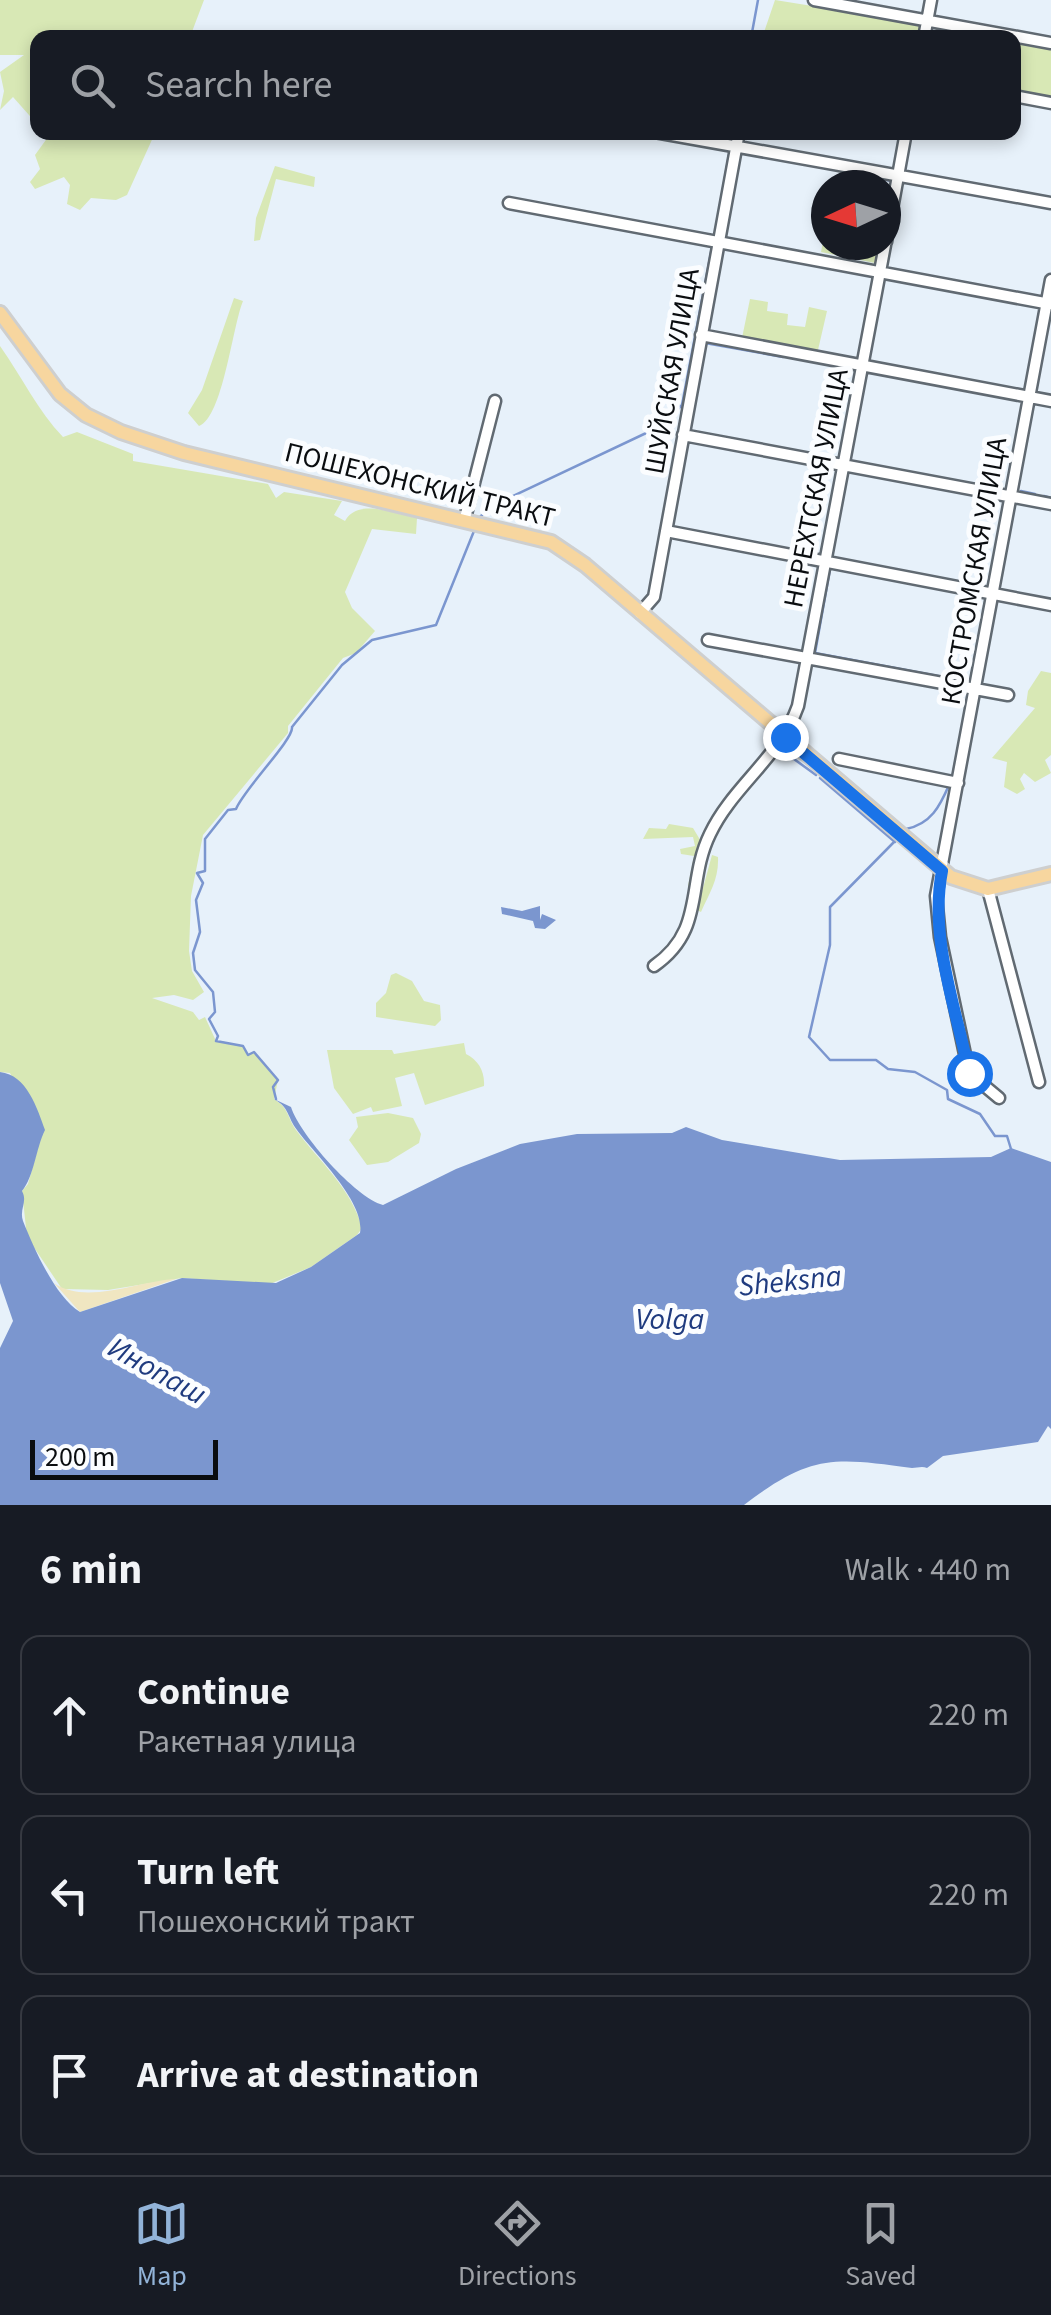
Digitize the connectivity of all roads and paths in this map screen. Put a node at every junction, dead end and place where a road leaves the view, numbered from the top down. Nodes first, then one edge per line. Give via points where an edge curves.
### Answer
1 (814, 0) edge
2 (931, 0) edge
3 (928, 20) junction
4 (926, 30) edge
5 (981, 30) edge
6 (1021, 37) edge
7 (1051, 43) edge
8 (1021, 97) edge
9 (1051, 103) edge
10 (905, 140) edge
11 (735, 141) edge
12 (870, 170) edge
13 (899, 170) edge
14 (901, 177) edge
15 (509, 203) dead end
16 (1051, 203) edge
17 (715, 242) junction
18 (882, 260) edge
19 (880, 272) junction
20 (1051, 280) edge
21 (1049, 304) edge
22 (0, 313) edge
23 (701, 335) junction
24 (862, 367) junction
25 (1029, 397) junction
26 (495, 400) dead end
27 (1051, 401) edge
28 (683, 435) junction
29 (843, 466) junction
30 (1010, 496) junction
31 (1051, 504) edge
32 (465, 518) junction
33 (666, 531) junction
34 (826, 563) junction
35 (992, 594) junction
36 (1051, 605) edge
37 (640, 613) junction
38 (708, 640) dead end
39 (807, 658) junction
40 (975, 688) junction
41 (1008, 695) dead end
42 (785, 737) junction
43 (839, 758) dead end
44 (958, 783) junction
45 (942, 871) junction
46 (1051, 874) edge
47 (988, 889) junction
48 (654, 966) dead end
49 (1040, 1082) dead end
50 (998, 1098) dead end

1 - 3 street
2 - 3 street
3 - 4 street
3 - 5 street
6 - 7 street
8 - 9 street
10 - 13 street, НЕРЕХТСКАЯ УЛИЦА
11 - 12 street
11 - 17 street, ШУЙСКАЯ УЛИЦА
14 - 16 street
15 - 17 street
17 - 19 street
17 - 23 street, ШУЙСКАЯ УЛИЦА
18 - 19 street, НЕРЕХТСКАЯ УЛИЦА
19 - 21 street
19 - 24 street, НЕРЕХТСКАЯ УЛИЦА
20 - 21 street, КОСТРОМСКАЯ УЛИЦА
21 - 25 street, КОСТРОМСКАЯ УЛИЦА
22 - 32 main road, ПОШЕХОНСКИЙ ТРАКТ via 51,383 78,409 120,432
23 - 24 street
23 - 28 street, ШУЙСКАЯ УЛИЦА
24 - 25 street
24 - 29 street, НЕРЕХТСКАЯ УЛИЦА
25 - 27 street
25 - 30 street, КОСТРОМСКАЯ УЛИЦА
26 - 32 street
28 - 29 street
28 - 33 street, ШУЙСКАЯ УЛИЦА
29 - 30 street
29 - 34 street, НЕРЕХТСКАЯ УЛИЦА
30 - 31 street
30 - 35 street, КОСТРОМСКАЯ УЛИЦА
32 - 37 main road, ПОШЕХОНСКИЙ ТРАКТ via 551,542
33 - 34 street
33 - 37 street, ШУЙСКАЯ УЛИЦА via 654,596
34 - 35 street
34 - 39 street, НЕРЕХТСКАЯ УЛИЦА
35 - 36 street
35 - 40 street, КОСТРОМСКАЯ УЛИЦА
37 - 42 main road, ПОШЕХОНСКИЙ ТРАКТ
38 - 39 street
39 - 40 street
39 - 42 street, НЕРЕХТСКАЯ УЛИЦА
40 - 41 street
40 - 44 street, КОСТРОМСКАЯ УЛИЦА
42 - 45 main road, ПОШЕХОНСКИЙ ТРАКТ
42 - 48 street via 714,822 681,944
43 - 44 street
44 - 45 street, КОСТРОМСКАЯ УЛИЦА
45 - 47 main road, ПОШЕХОНСКИЙ ТРАКТ
45 - 50 street, КОСТРОМСКАЯ УЛИЦА via 938,928 969,1073
46 - 47 main road
47 - 49 street

